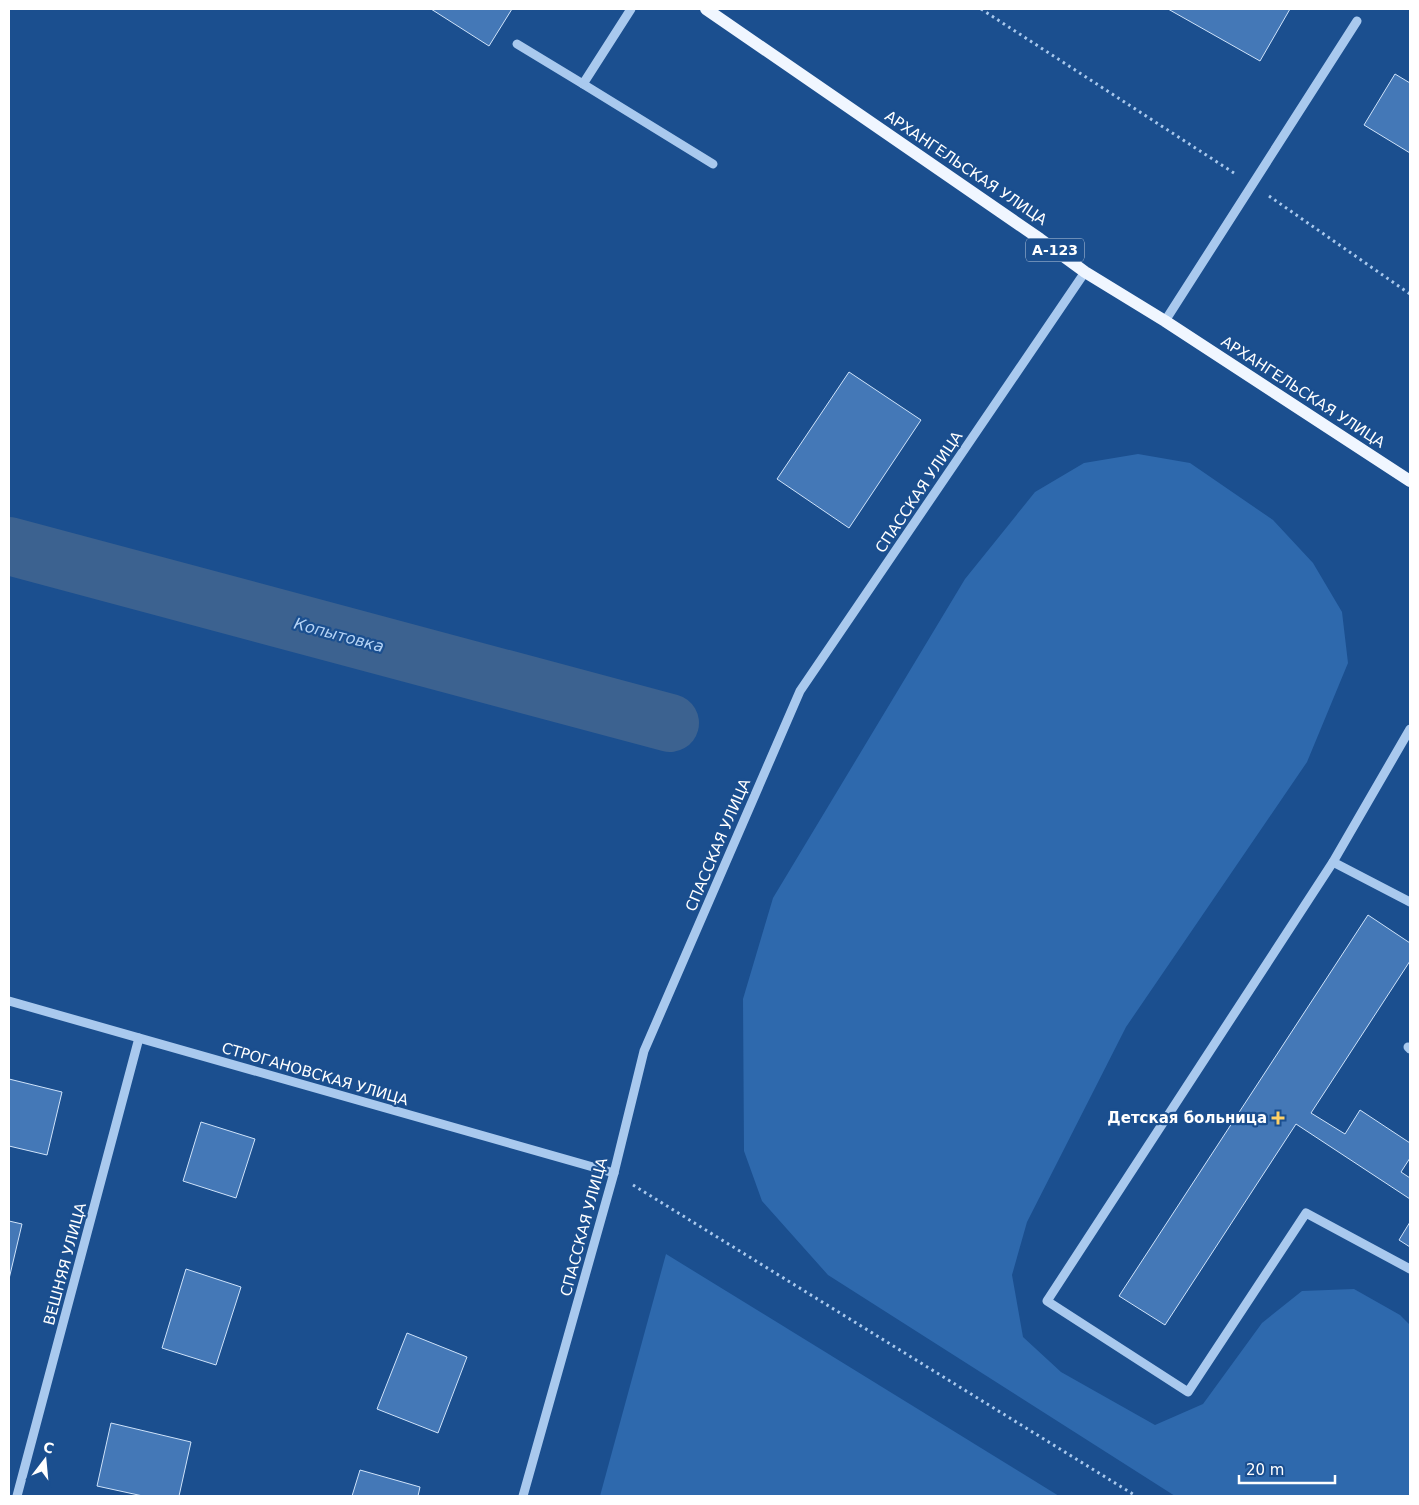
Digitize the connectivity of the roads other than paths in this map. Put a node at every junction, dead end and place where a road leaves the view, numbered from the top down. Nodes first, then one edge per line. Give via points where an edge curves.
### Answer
1 (631, 9) edge
2 (706, 9) edge
3 (1357, 21) dead end
4 (517, 44) dead end
5 (583, 84) junction
6 (712, 164) dead end
7 (1086, 272) junction
8 (1165, 321) junction
9 (1410, 481) edge
10 (1410, 729) edge
11 (1333, 862) junction
12 (1410, 902) edge
13 (9, 1001) edge
14 (139, 1038) junction
15 (614, 1173) junction
16 (1410, 1269) edge
17 (17, 1496) edge
18 (523, 1496) edge

1 - 5 street
2 - 7 main road, АРХАНГЕЛЬСКАЯ УЛИЦА / А-123
3 - 8 street
4 - 5 street
5 - 6 street
7 - 8 main road, АРХАНГЕЛЬСКАЯ УЛИЦА / А-123
7 - 15 street, СПАССКАЯ УЛИЦА via 800,691 644,1051
8 - 9 main road, АРХАНГЕЛЬСКАЯ УЛИЦА / А-123
10 - 11 street
11 - 12 street
11 - 16 street via 1047,1301 1188,1392 1306,1214
13 - 14 street, СТРОГАНОВСКАЯ УЛИЦА
14 - 15 street, СТРОГАНОВСКАЯ УЛИЦА
14 - 17 street, ВЕШНЯЯ УЛИЦА
15 - 18 street, СПАССКАЯ УЛИЦА

